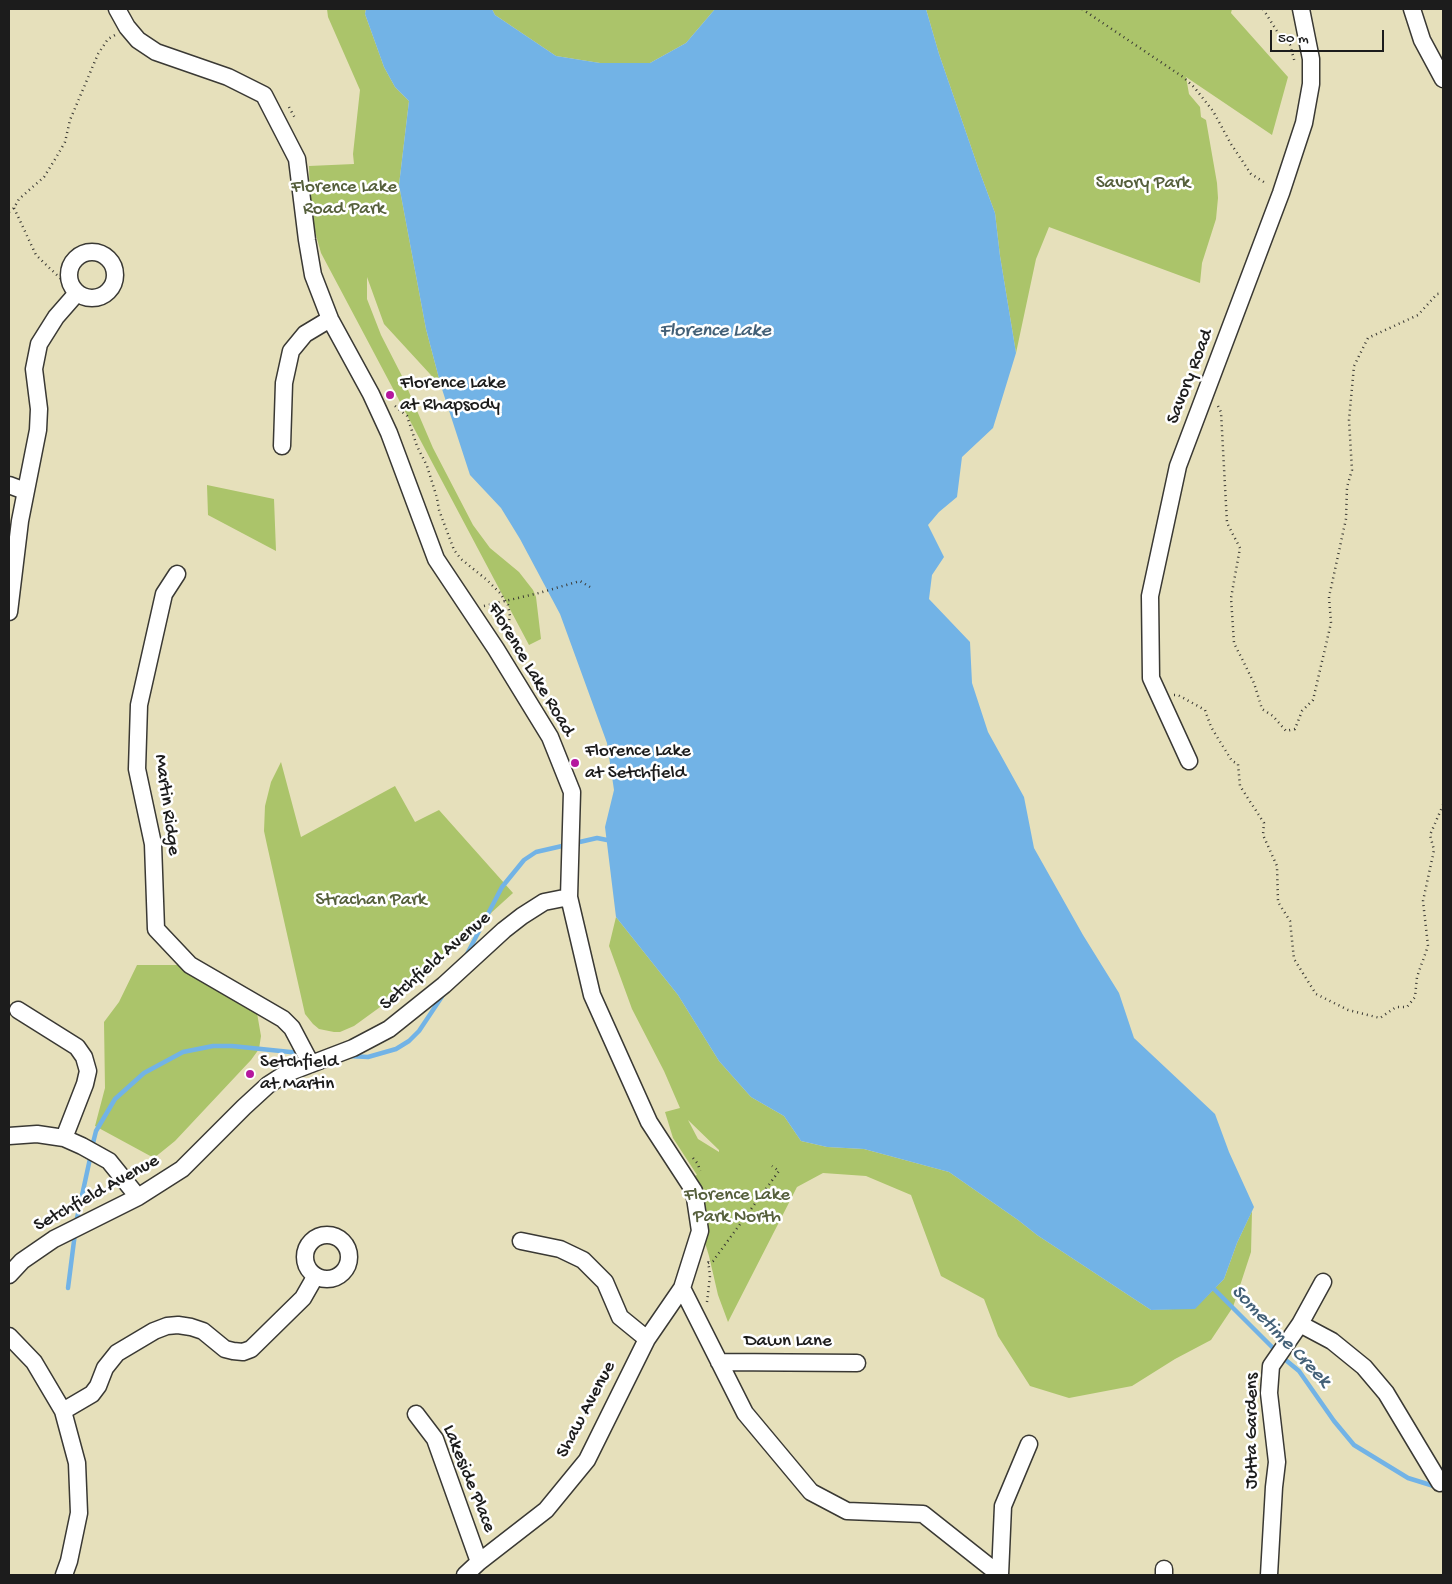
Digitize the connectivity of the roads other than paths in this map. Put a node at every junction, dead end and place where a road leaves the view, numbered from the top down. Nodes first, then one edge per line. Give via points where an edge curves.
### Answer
1 (117, 9) edge
2 (1301, 9) edge
3 (1412, 9) edge
4 (1443, 79) edge
5 (77, 293) dead end
6 (330, 319) junction
7 (282, 446) dead end
8 (9, 485) edge
9 (26, 491) junction
10 (177, 574) dead end
11 (9, 612) edge
12 (1189, 761) dead end
13 (569, 897) junction
14 (18, 1010) dead end
15 (310, 1064) junction
16 (9, 1136) edge
17 (64, 1138) junction
18 (138, 1197) junction
19 (521, 1241) dead end
20 (9, 1275) edge
21 (314, 1277) dead end
22 (1324, 1282) dead end
23 (682, 1288) junction
24 (1300, 1324) junction
25 (9, 1336) edge
26 (647, 1339) junction
27 (719, 1362) junction
28 (857, 1363) dead end
29 (63, 1412) junction
30 (416, 1414) dead end
31 (1029, 1444) dead end
32 (1440, 1483) dead end
33 (479, 1562) junction
34 (64, 1575) edge
35 (465, 1575) edge
36 (1000, 1575) edge
37 (1269, 1575) edge

1 - 6 street, Florence Lake Road via 138,40 156,52 228,77 264,95 297,159 313,275
2 - 12 street, Savory Road via 1311,59 1311,84 1304,123 1281,193 1178,466 1150,596 1151,678
3 - 4 street via 1422,40
5 - 9 street via 39,344 34,369 38,430
6 - 7 street via 305,334 291,351 284,383
6 - 13 street, Florence Lake Road via 389,433 436,559 550,736 572,792
8 - 9 street
9 - 11 street
10 - 15 street, Martin Ridge via 164,594 139,705 137,769 153,844 156,929 190,965 284,1019
13 - 15 street, Setchfield Avenue via 544,902 522,916 389,1029 353,1048
13 - 23 street, Florence Lake Road via 592,995 649,1122 694,1192 700,1232
14 - 17 street via 77,1047 84,1057 88,1071 85,1084
15 - 18 street, Setchfield Avenue via 268,1085 182,1169
16 - 17 street via 37,1134
17 - 18 street via 109,1161
18 - 20 street, Setchfield Avenue via 54,1239 22,1261
19 - 26 street via 560,1249 583,1260 605,1282 620,1317
21 - 29 street via 303,1298 251,1349 243,1352 226,1349 204,1331 191,1326 167,1326 117,1353 92,1394
22 - 24 street, Jutta Gardens
23 - 26 street, Shaw Avenue
23 - 27 street
24 - 32 street via 1332,1341 1364,1367 1386,1393
24 - 37 street, Jutta Gardens via 1271,1366 1269,1393 1277,1462
25 - 29 street via 34,1362
26 - 33 street, Shaw Avenue via 587,1460 546,1510
27 - 28 street, Dawn Lane
27 - 36 street via 745,1413 811,1492 847,1511 923,1514
29 - 34 street via 77,1463 79,1513
30 - 33 street, Lakeside Place via 435,1439
31 - 36 street via 1003,1506
33 - 35 street, Shaw Avenue

